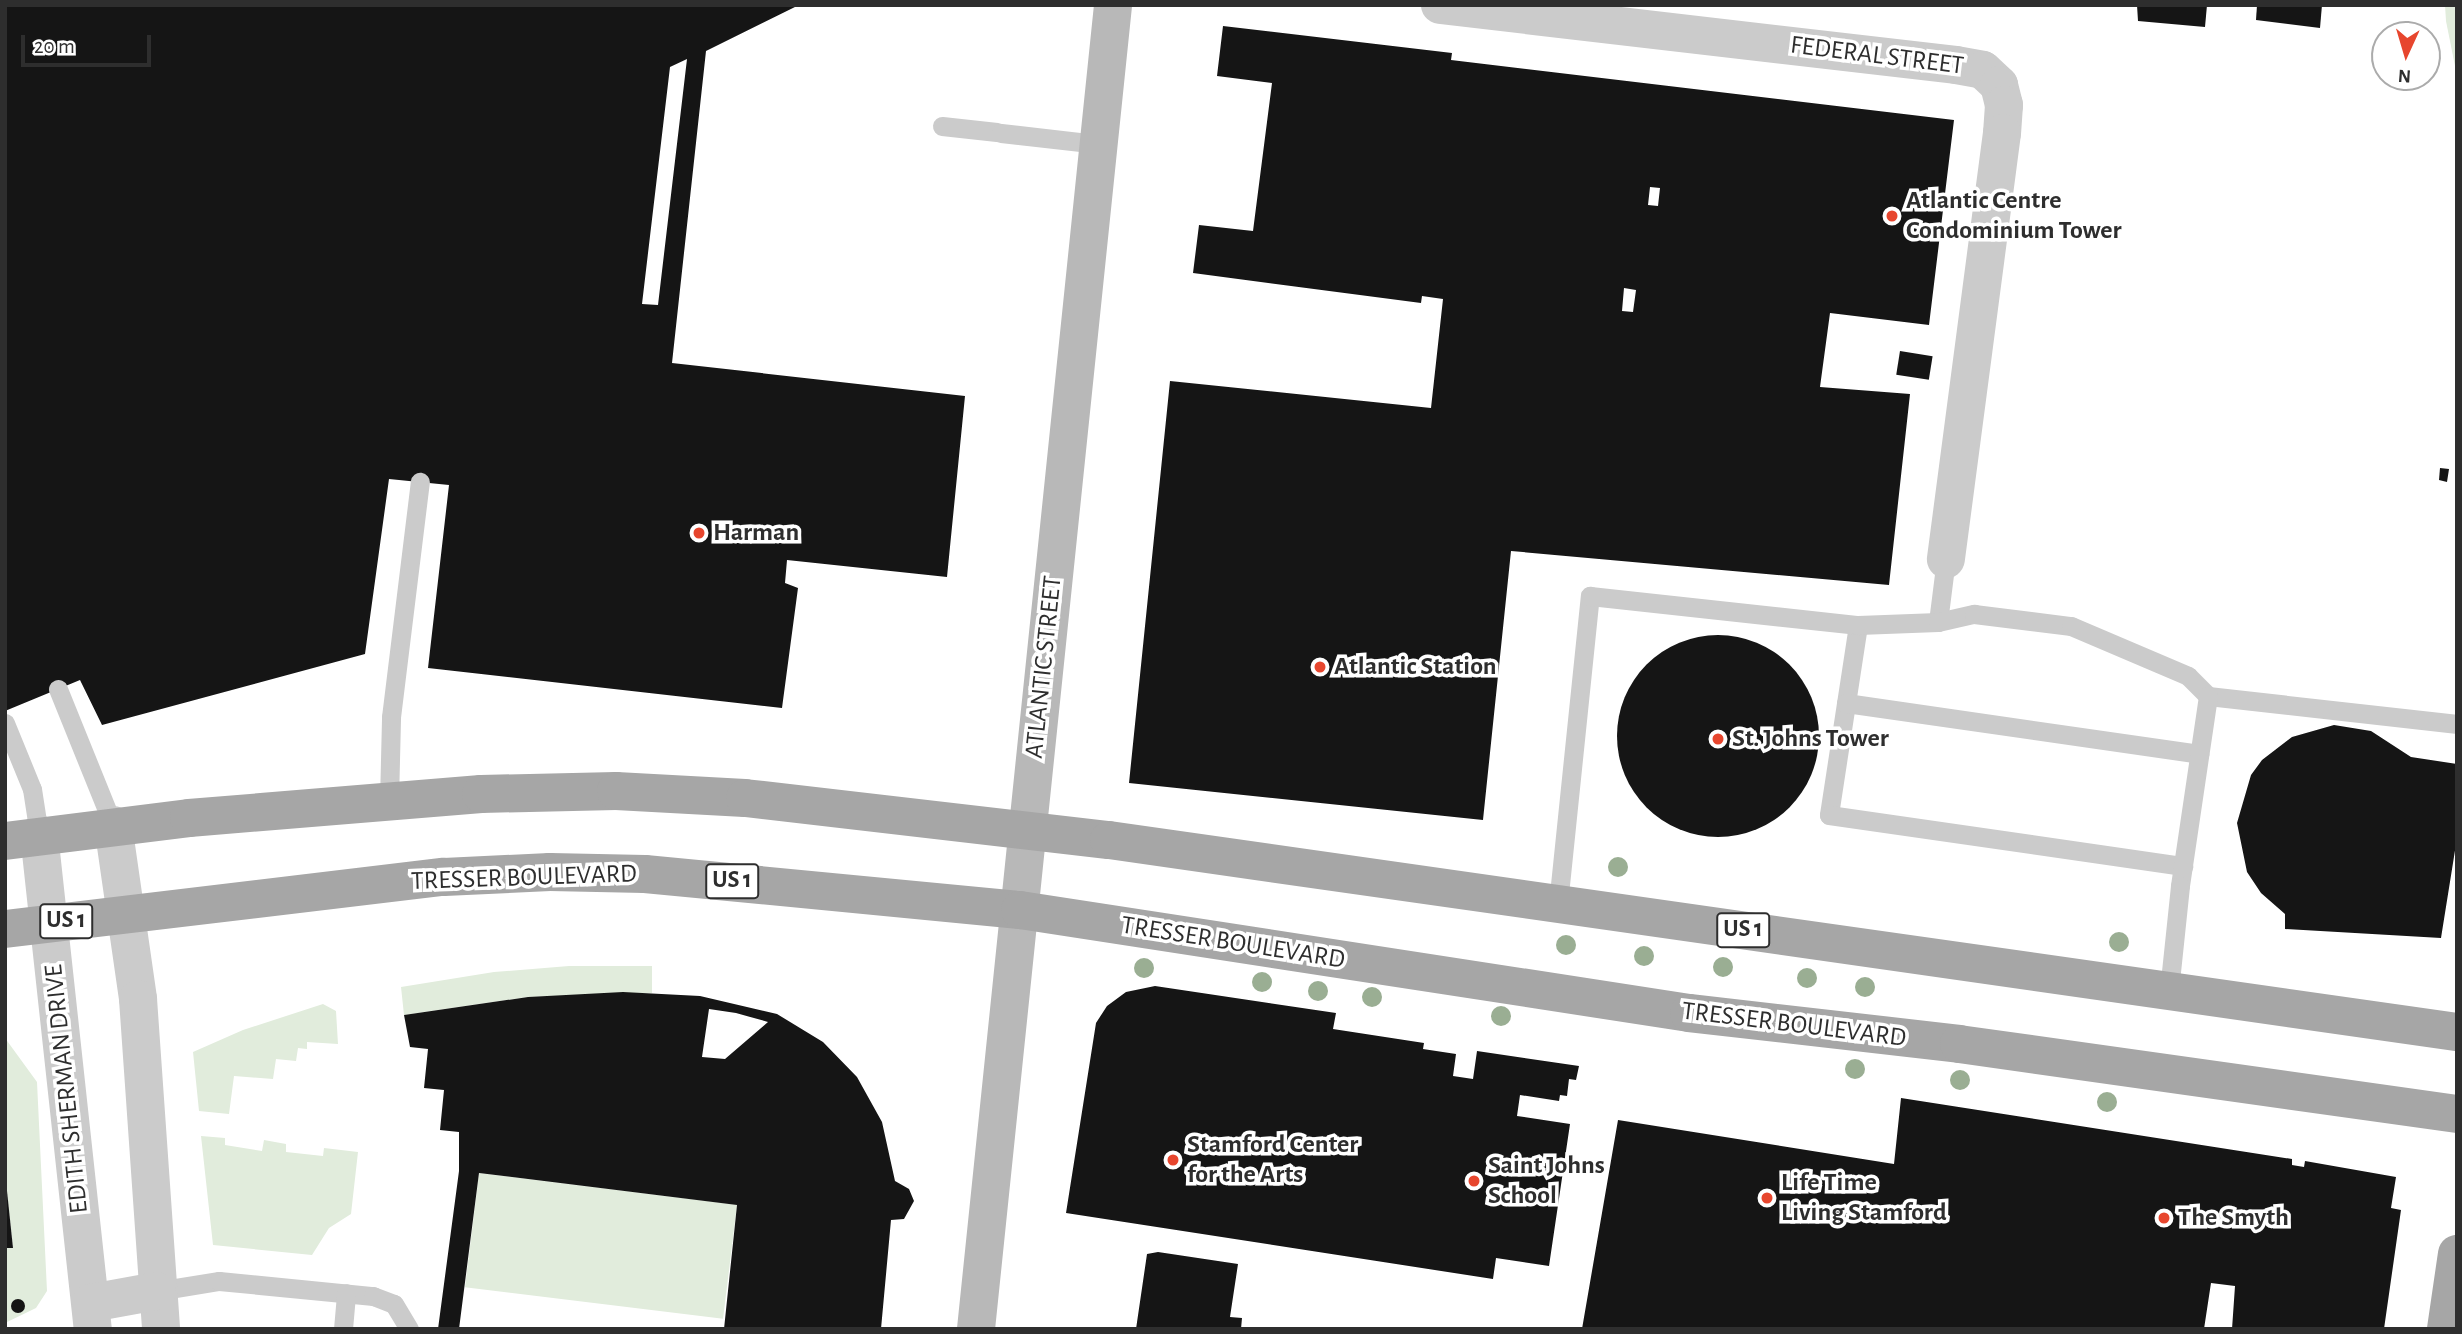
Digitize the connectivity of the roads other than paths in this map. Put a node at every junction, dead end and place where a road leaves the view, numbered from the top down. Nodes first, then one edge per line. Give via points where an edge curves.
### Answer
1 (1113, 5) edge
2 (1440, 5) edge
3 (942, 126) dead end
4 (1098, 144) junction
5 (420, 482) dead end
6 (1946, 559) joint
7 (1938, 622) junction
8 (1858, 625) junction
9 (58, 689) dead end
10 (2208, 696) junction
11 (1846, 703) junction
12 (5, 723) edge
13 (2457, 724) edge
14 (2199, 754) junction
15 (389, 802) junction
16 (113, 825) junction
17 (1028, 829) junction
18 (22, 838) edge
19 (2183, 866) junction
20 (1558, 904) junction
21 (1020, 909) junction
22 (126, 912) junction
23 (49, 923) junction
24 (5, 929) edge
25 (2169, 991) junction
26 (2457, 1032) edge
27 (2457, 1114) edge
28 (2457, 1254) edge
29 (157, 1291) junction
30 (346, 1293) junction
31 (92, 1316) edge
32 (161, 1329) edge
33 (343, 1329) edge
34 (409, 1329) edge
35 (976, 1329) edge
36 (2446, 1329) edge

1 - 4 main road, ATLANTIC STREET
2 - 6 street, FEDERAL STREET via 1956,65 1983,70 1999,85 2003,133
3 - 4 lane
4 - 17 main road, ATLANTIC STREET
5 - 15 lane via 391,718
6 - 7 lane
7 - 8 lane
7 - 10 lane via 1974,614 2071,626 2188,676
8 - 11 lane
8 - 20 lane via 1590,596
9 - 16 lane
10 - 13 lane
10 - 14 lane
11 - 14 lane
11 - 19 lane via 1829,815
12 - 18 lane via 32,789
14 - 19 lane
15 - 16 main road, US 1
15 - 17 main road, US 1 via 616,791 745,797
16 - 18 main road, US 1
16 - 22 street
17 - 20 main road, US 1
17 - 21 main road, ATLANTIC STREET
18 - 23 street, EDITH SHERMAN DRIVE
19 - 25 lane
20 - 25 main road, US 1
21 - 22 main road, TRESSER BOULEVARD / US 1 via 795,886 550,872 444,877
21 - 27 main road, TRESSER BOULEVARD / US 1 via 1689,1013 1973,1046
21 - 35 main road, ATLANTIC STREET
22 - 23 main road, TRESSER BOULEVARD / US 1
22 - 29 street via 138,999
23 - 24 main road, TRESSER BOULEVARD / US 1
23 - 31 street, EDITH SHERMAN DRIVE
25 - 26 main road, US 1
28 - 36 main road
29 - 30 lane via 219,1281
29 - 31 street, EDITH SHERMAN DRIVE
29 - 32 street
30 - 33 lane
30 - 34 lane via 394,1304

